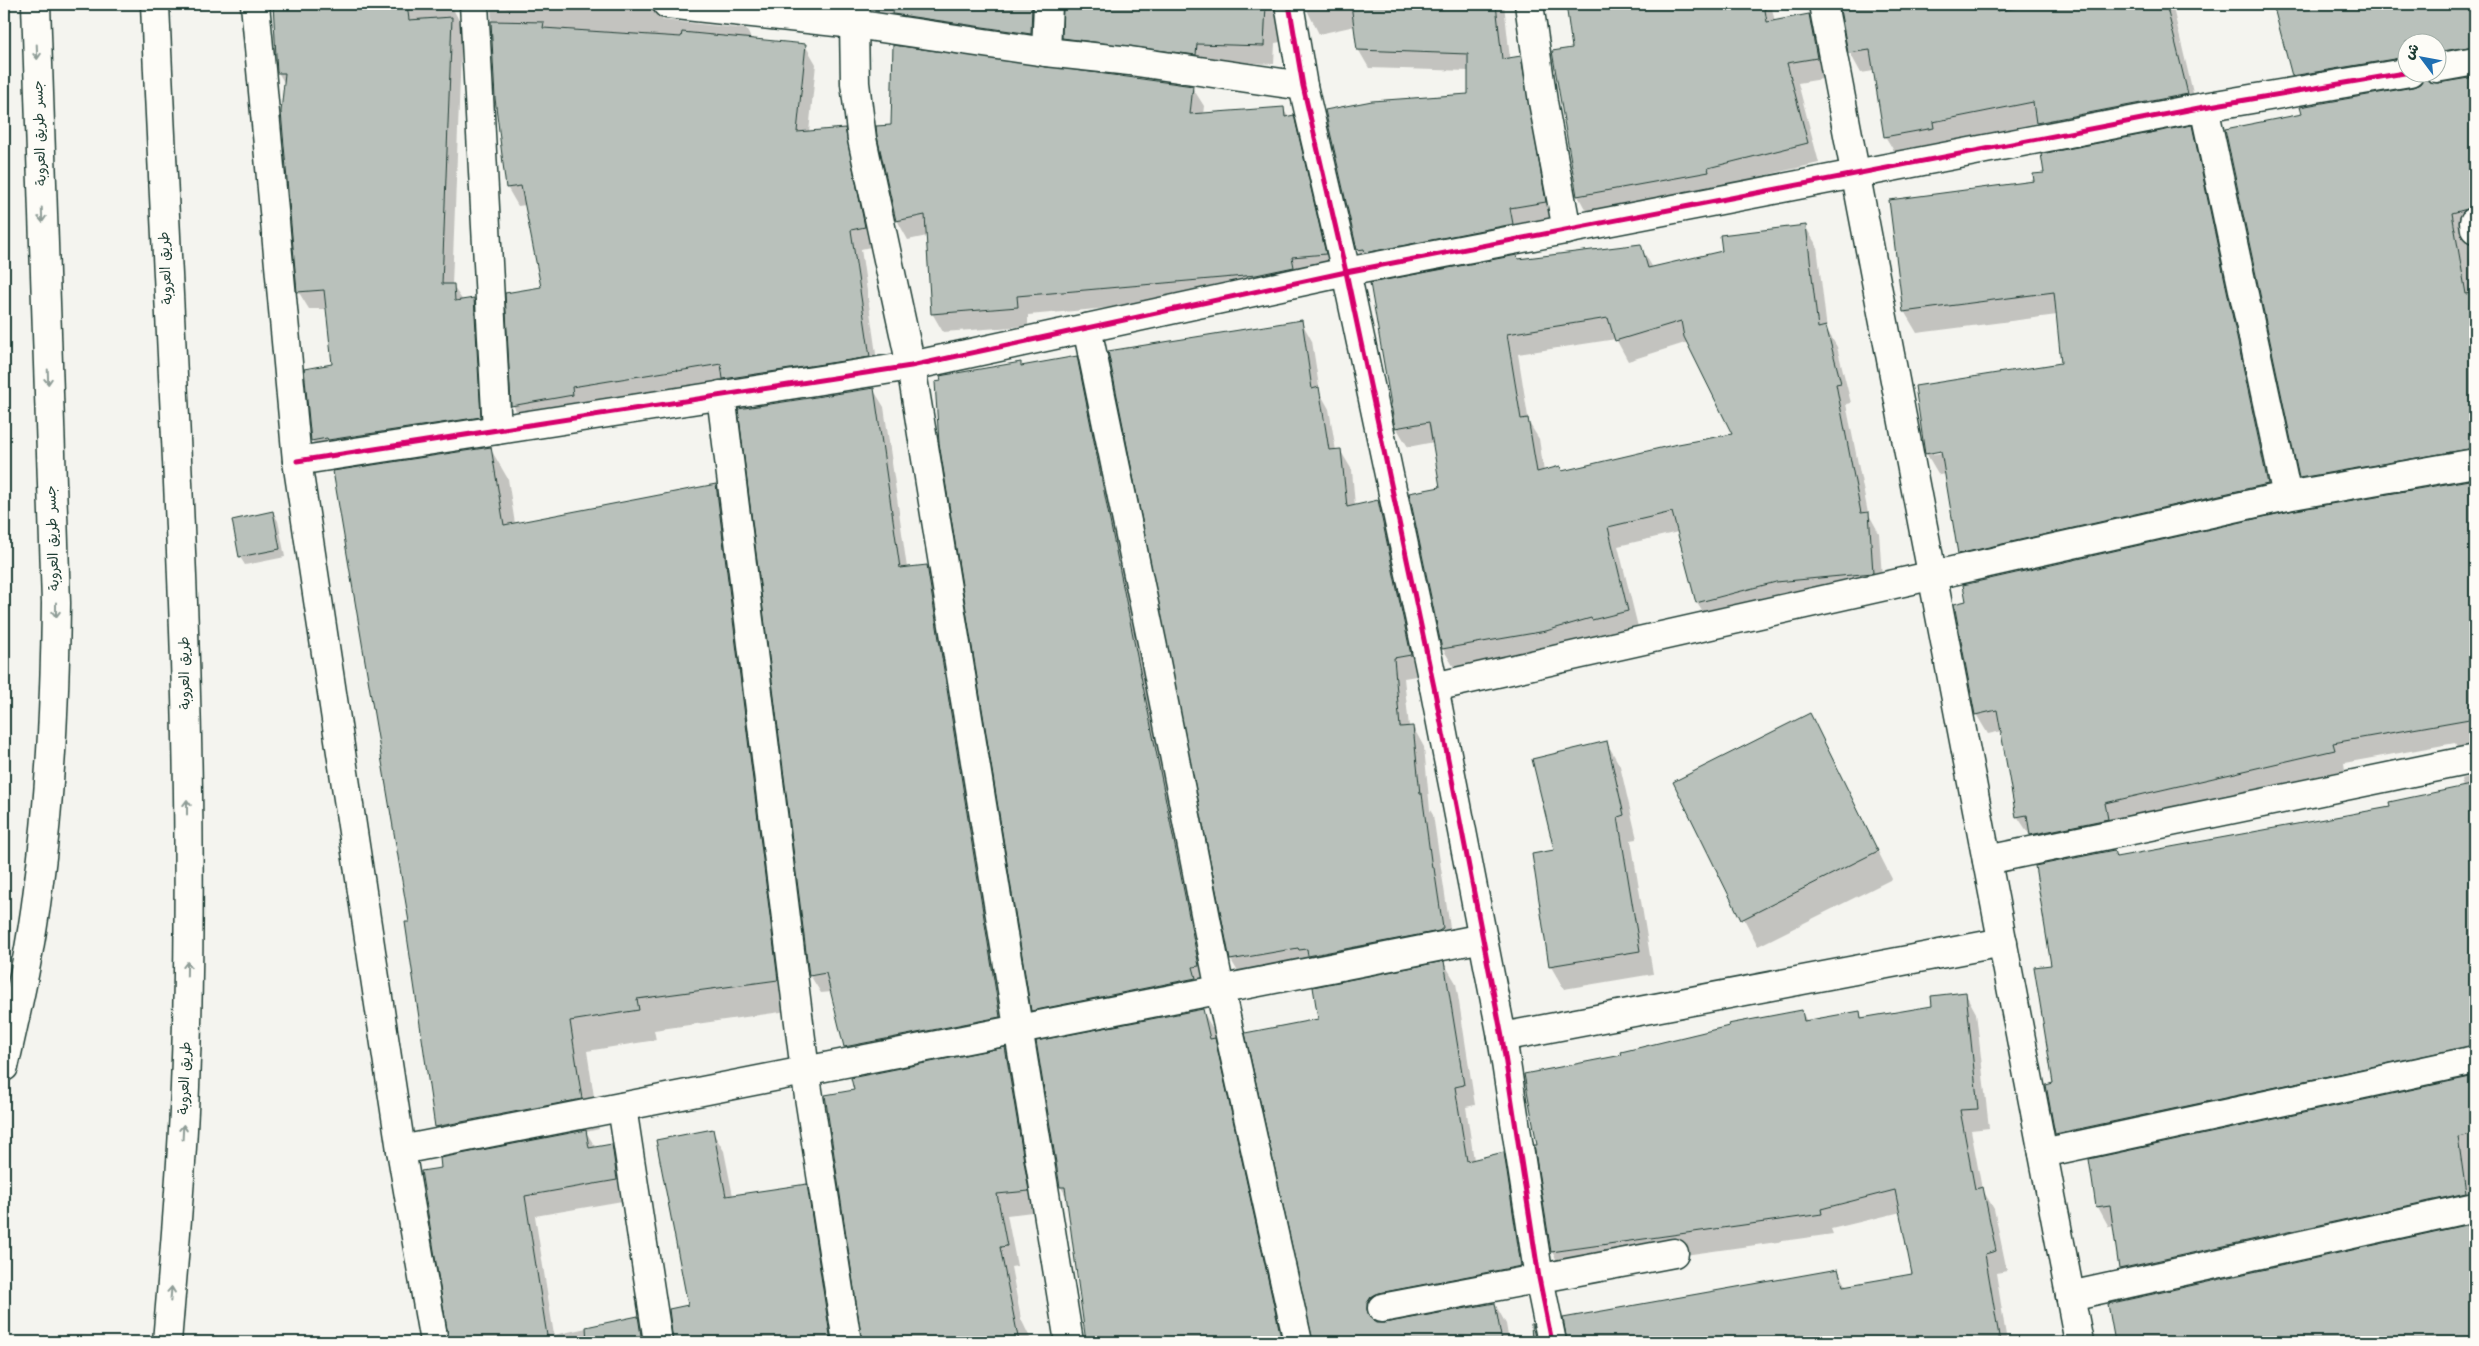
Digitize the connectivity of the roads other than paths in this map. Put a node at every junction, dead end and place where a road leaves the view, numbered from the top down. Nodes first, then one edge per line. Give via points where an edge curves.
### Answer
1 (36, 4) edge
2 (155, 4) edge
3 (255, 4) edge
4 (474, 4) edge
5 (667, 4) edge
6 (1048, 4) edge
7 (1289, 4) edge
8 (1529, 4) edge
9 (1823, 4) edge
10 (855, 14) edge
11 (1046, 52) junction
12 (2475, 60) edge
13 (2446, 66) edge
14 (2396, 74) edge
15 (1303, 86) junction
16 (2204, 107) junction
17 (1856, 174) junction
18 (1567, 230) junction
19 (1346, 272) junction
20 (1087, 328) junction
21 (911, 366) junction
22 (721, 395) junction
23 (497, 430) junction
24 (297, 461) junction
25 (2475, 463) edge
26 (2287, 496) junction
27 (1933, 575) junction
28 (1434, 687) junction
29 (2475, 759) edge
30 (1987, 860) junction
31 (1483, 938) junction
32 (2003, 942) junction
33 (1220, 990) junction
34 (1018, 1029) junction
35 (1502, 1037) junction
36 (2475, 1060) edge
37 (4, 1068) edge
38 (805, 1071) junction
39 (622, 1107) junction
40 (401, 1150) junction
41 (2043, 1153) junction
42 (2475, 1207) edge
43 (1674, 1253) dead end
44 (1539, 1278) junction
45 (2070, 1296) junction
46 (1382, 1308) dead end
47 (167, 1342) edge
48 (434, 1342) edge
49 (658, 1342) edge
50 (847, 1342) edge
51 (1069, 1342) edge
52 (1298, 1342) edge
53 (1552, 1342) edge
54 (2079, 1342) edge

1 -> 37 main road, جسر طريق العروبة via 56,603 55,701 49,798 38,891
47 -> 2 main road, طريق العروبة via 186,1088 187,804 178,461
3 - 24 main road
4 - 23 main road
5 - 10 main road
6 - 11 main road
7 - 15 main road
8 - 18 main road
9 - 17 main road
10 - 11 main road
10 - 21 main road via 855,83 862,139
11 - 15 main road
12 - 13 main road
14 - 16 main road
15 - 19 main road
16 - 17 main road
16 - 26 main road
17 - 18 main road
17 - 27 main road
18 - 19 main road
19 - 20 main road
19 - 28 main road
20 - 21 main road
20 - 33 main road
21 - 22 main road
21 - 34 main road
22 - 23 main road
22 - 38 main road
23 - 24 main road
24 - 40 main road
25 - 26 main road
26 - 27 main road
27 - 28 main road
27 - 30 main road
28 - 31 main road
29 - 30 main road
30 - 32 main road
31 - 33 main road
31 - 35 main road
32 - 35 main road
32 - 41 main road
33 - 34 main road
33 - 52 main road
34 - 38 main road
34 - 51 main road
35 - 44 main road
36 - 41 main road
38 - 39 main road
38 - 50 main road
39 - 40 main road
39 - 49 main road
40 - 48 main road
41 - 45 main road
42 - 45 main road
43 - 44 main road
44 - 46 main road
44 - 53 main road
45 - 54 main road

